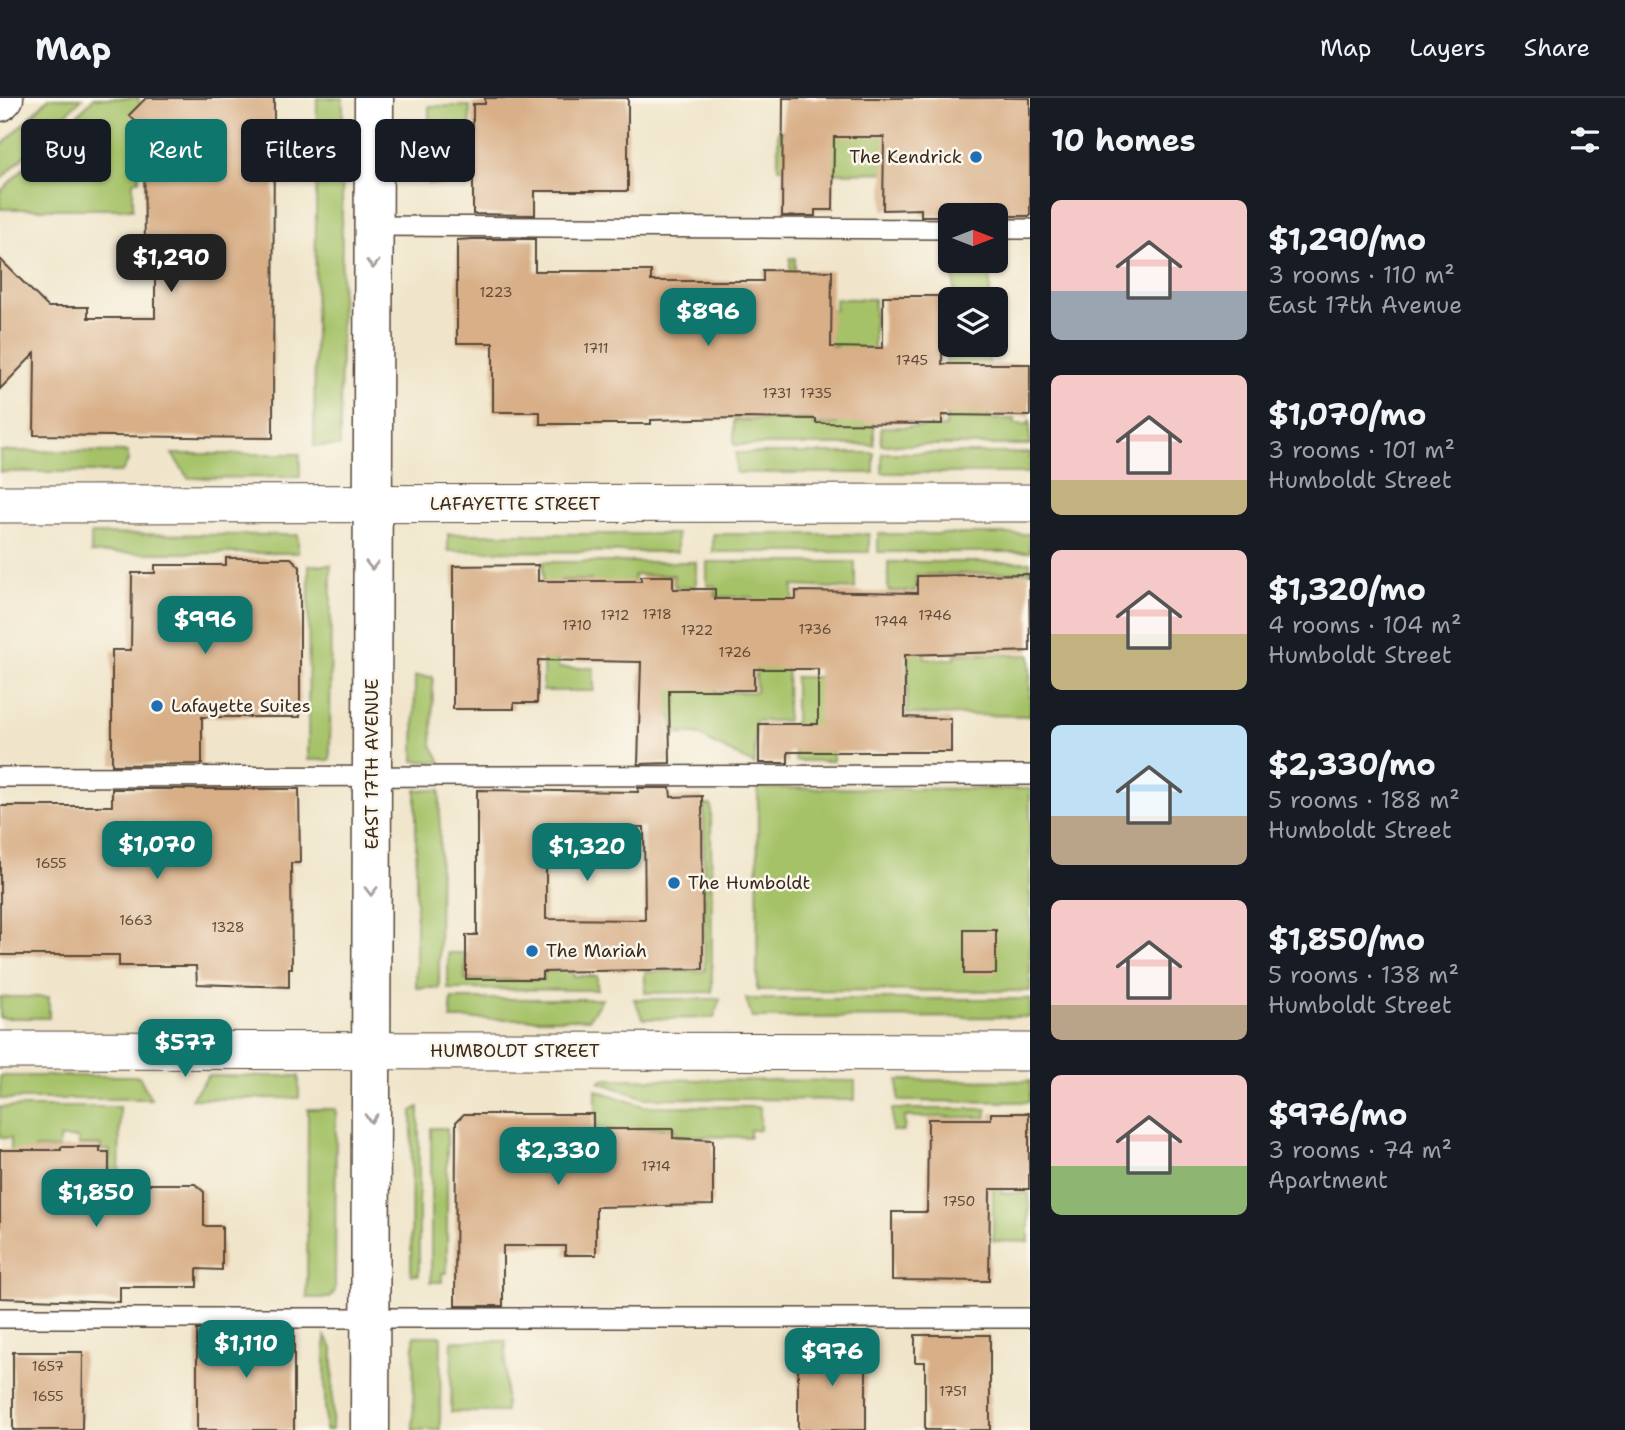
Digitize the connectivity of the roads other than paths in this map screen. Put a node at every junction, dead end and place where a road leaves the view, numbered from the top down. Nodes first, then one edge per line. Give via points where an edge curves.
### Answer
1 (4, 98) edge
2 (374, 98) edge
3 (0, 102) edge
4 (373, 226) junction
5 (938, 229) edge
6 (1008, 229) edge
7 (1030, 229) edge
8 (1030, 503) edge
9 (0, 504) edge
10 (372, 504) junction
11 (1030, 775) edge
12 (372, 776) junction
13 (0, 777) edge
14 (0, 1050) edge
15 (370, 1050) junction
16 (1030, 1052) edge
17 (0, 1318) edge
18 (1030, 1318) edge
19 (370, 1320) junction
20 (370, 1430) edge

1 - 3 main road
2 - 4 main road, EAST 17TH AVENUE
4 - 5 lane
4 -> 10 main road, EAST 17TH AVENUE
6 - 7 lane
8 - 10 street, LAFAYETTE STREET
9 - 10 street, LAFAYETTE STREET
10 -> 12 main road, EAST 17TH AVENUE
11 - 12 lane
12 - 13 lane
12 -> 15 main road, EAST 17TH AVENUE
14 - 15 street, HUMBOLDT STREET
15 - 16 street, HUMBOLDT STREET
15 -> 19 main road, EAST 17TH AVENUE
17 - 19 lane
18 - 19 lane
19 - 20 main road, EAST 17TH AVENUE

